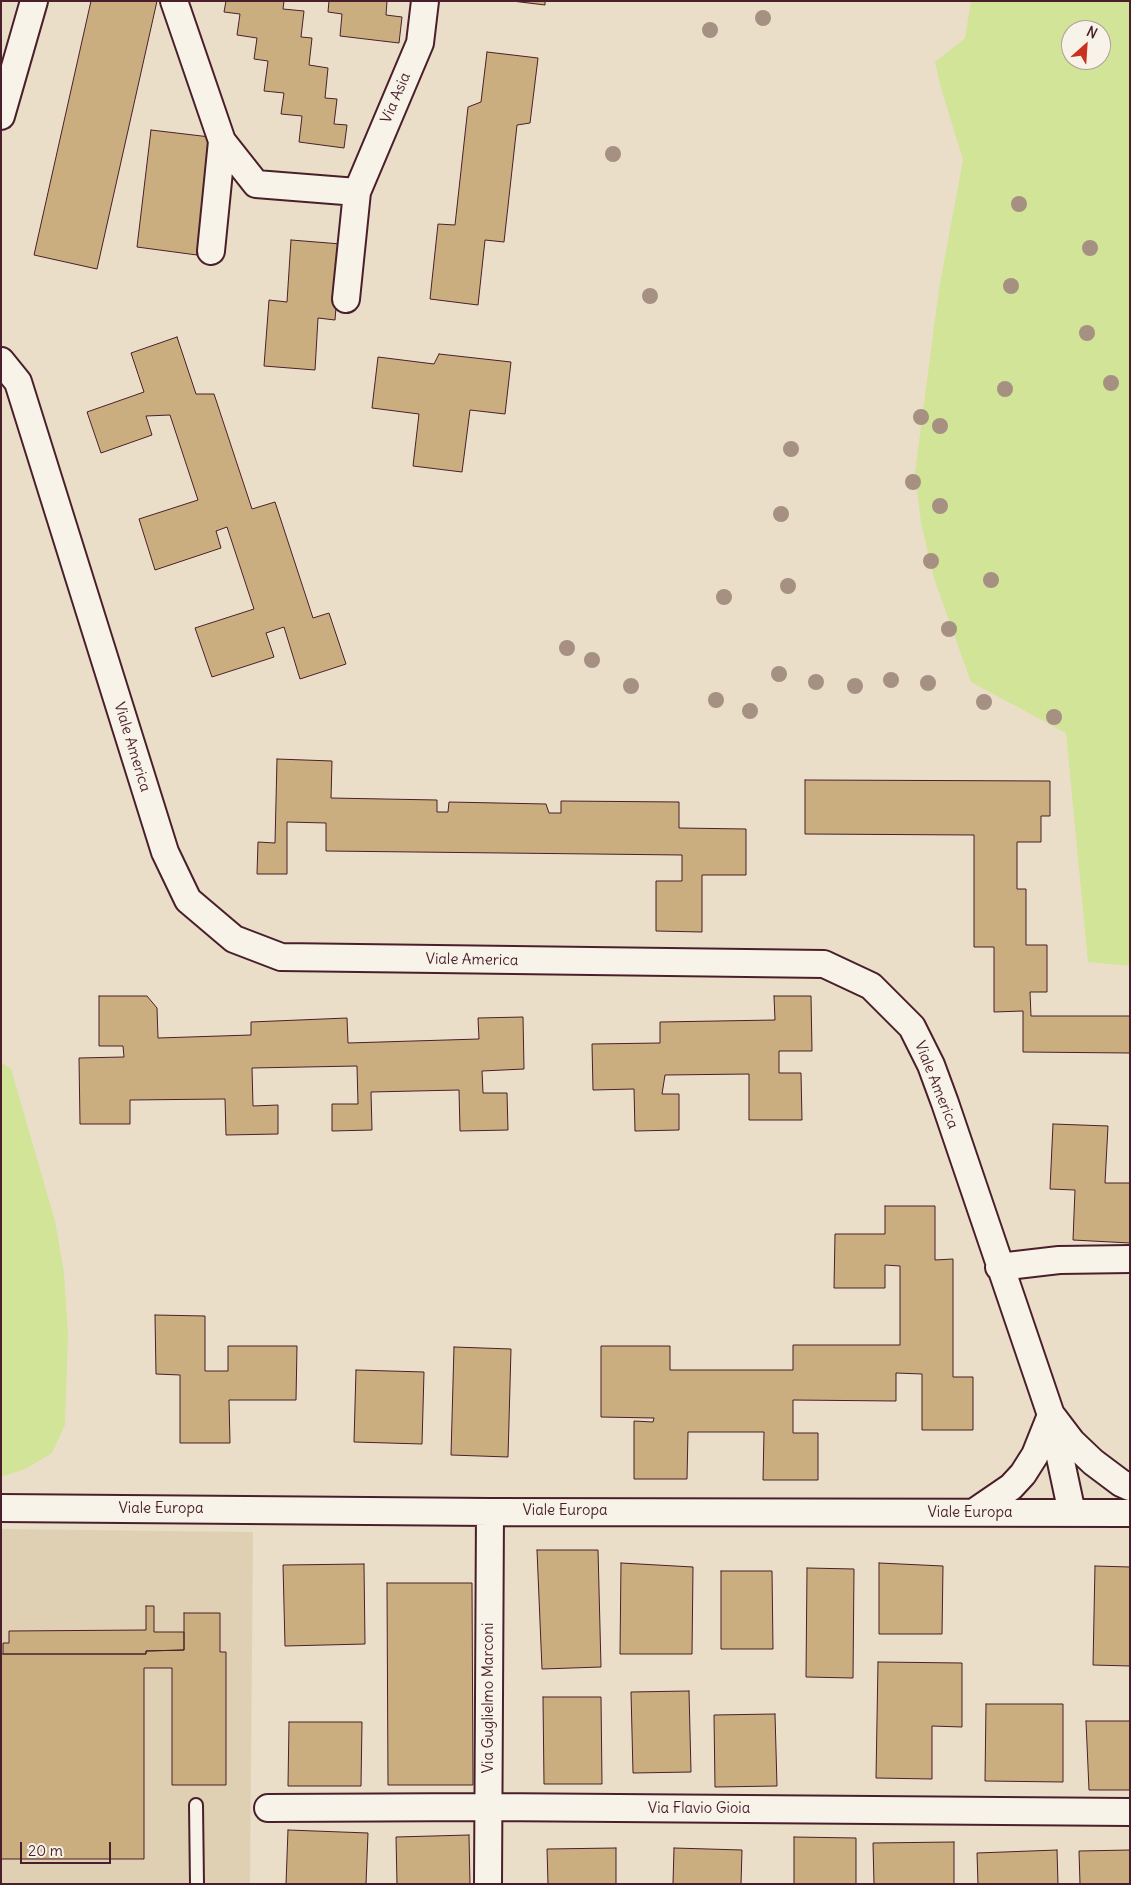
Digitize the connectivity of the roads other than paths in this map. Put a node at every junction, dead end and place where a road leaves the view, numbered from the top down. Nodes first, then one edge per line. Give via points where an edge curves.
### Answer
1 (34, 1) edge
2 (174, 1) edge
3 (425, 1) edge
4 (1, 116) edge
5 (222, 141) junction
6 (357, 192) junction
7 (211, 250) dead end
8 (346, 299) dead end
9 (1, 360) edge
10 (1130, 1258) edge
11 (999, 1267) junction
12 (1050, 1415) junction
13 (1130, 1487) edge
14 (1, 1508) edge
15 (490, 1512) junction
16 (973, 1513) junction
17 (1072, 1513) junction
18 (1130, 1513) edge
19 (196, 1805) dead end
20 (489, 1807) junction
21 (268, 1808) dead end
22 (1130, 1812) edge
23 (197, 1884) edge
24 (488, 1884) edge

1 - 4 street
2 - 5 street
3 - 6 street, Via Asia via 420,43
5 - 6 street via 256,184
5 - 7 street
6 - 8 street, Via Asia
9 - 11 street, Viale America via 18,382 165,852 188,900 234,939 280,957 824,964 871,986 912,1027 945,1103
10 - 11 street via 1059,1260
11 - 12 street, Viale America
12 - 13 street via 1093,1462
12 - 16 street via 1035,1455 1023,1474 1005,1492
12 - 17 street, Viale America
14 - 15 street, Viale Europa
15 - 16 street, Viale Europa
15 - 20 street, Via Guglielmo Marconi
16 - 17 street, Viale Europa
17 - 18 street, Viale Europa
19 - 23 lane
20 - 21 street, Via Flavio Gioia
20 - 22 street, Via Flavio Gioia
20 - 24 street, Via Guglielmo Marconi

